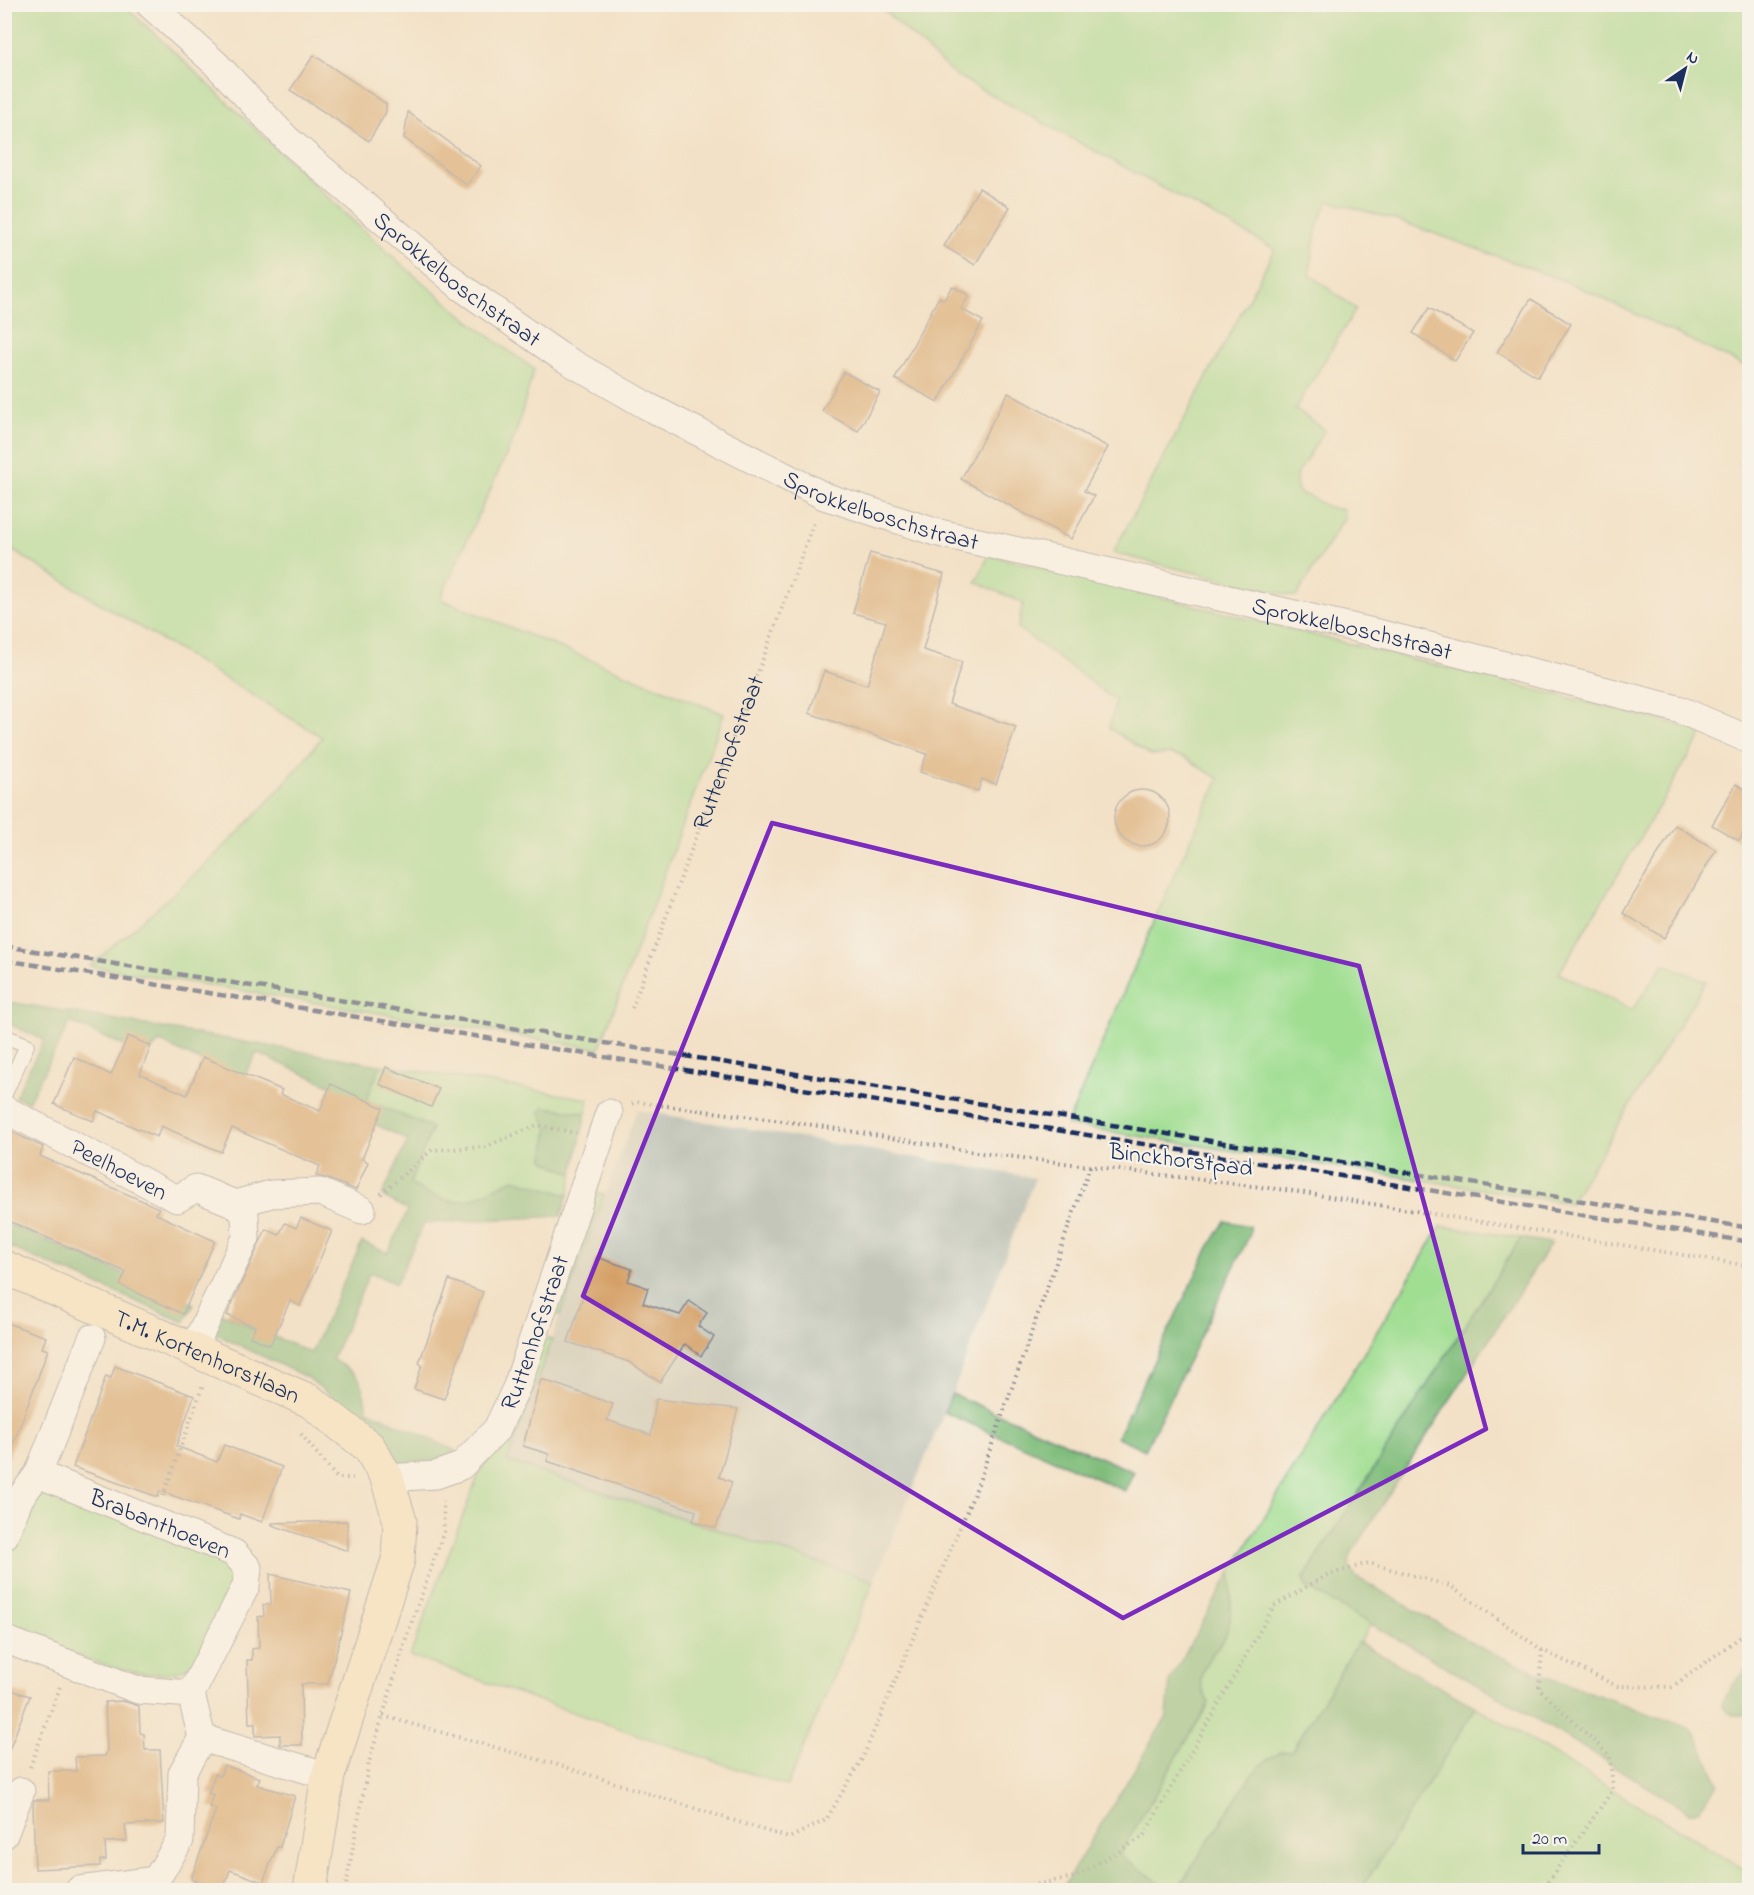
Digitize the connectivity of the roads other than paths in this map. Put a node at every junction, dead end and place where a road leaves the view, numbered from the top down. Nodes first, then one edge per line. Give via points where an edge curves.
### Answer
1 (149, 4) edge
2 (1749, 740) edge
3 (4, 1036) edge
4 (4, 1096) edge
5 (4, 1108) edge
6 (605, 1126) road end
7 (235, 1204) junction
8 (362, 1210) road end
9 (4, 1267) edge
10 (92, 1338) dead end
11 (193, 1364) junction
12 (38, 1474) junction
13 (387, 1478) junction
14 (4, 1537) edge
15 (4, 1639) edge
16 (191, 1695) junction
17 (202, 1738) junction
18 (328, 1776) junction
19 (21, 1791) road end
20 (4, 1835) edge
21 (79, 1890) edge
22 (310, 1890) edge

1 - 2 street, Sprokkelboschstraat via 215,63 287,139 462,287 560,356 647,406 824,496 935,531 1678,709
3 - 4 lane via 27,1045
5 - 7 street, Peelhoeven via 177,1199 196,1188
6 - 13 street, Ruttenhofstraat via 517,1386 497,1429 461,1466 436,1474
7 - 8 street via 271,1194 320,1192
7 - 11 street via 245,1214 246,1238
9 - 11 street, T.M. Kortenhorstlaan
10 - 12 street
11 - 13 street, T.M. Kortenhorstlaan via 310,1401 369,1447
12 - 14 street via 20,1498
12 - 16 street, Brabanthoeven via 234,1553 248,1568 246,1586
13 - 18 street, T.M. Kortenhorstlaan via 400,1521 398,1560
15 - 16 street via 138,1690
16 - 17 street
17 - 18 street
17 - 21 street via 182,1773 180,1840 156,1880
18 - 22 street, T.M. Kortenhorstlaan
19 - 20 street

